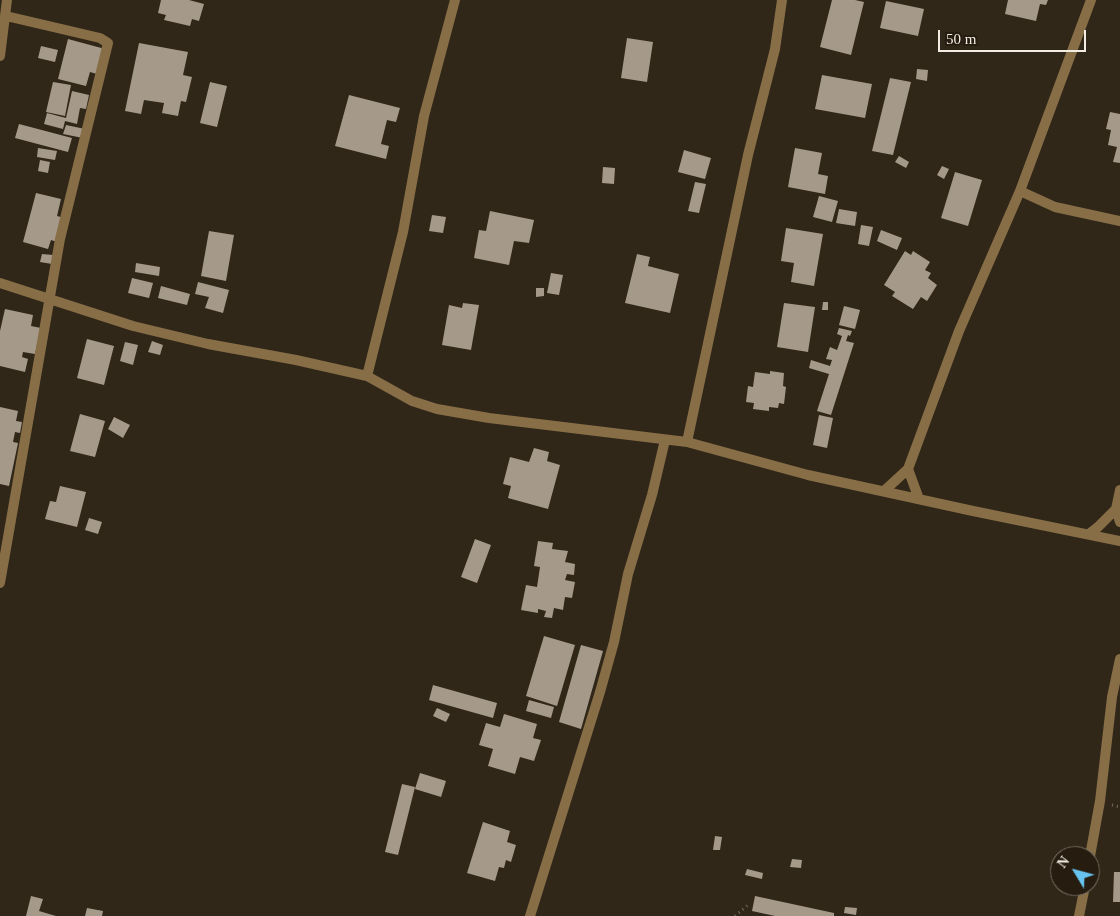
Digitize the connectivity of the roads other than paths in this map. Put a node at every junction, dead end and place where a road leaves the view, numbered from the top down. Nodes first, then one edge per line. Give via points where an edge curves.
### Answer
1 (7, 0) edge
2 (455, 0) edge
3 (782, 0) edge
4 (1091, 0) edge
5 (6, 16) junction
6 (0, 56) edge
7 (1020, 191) junction
8 (1120, 221) edge
9 (0, 283) edge
10 (50, 299) junction
11 (367, 376) junction
12 (665, 440) junction
13 (687, 442) junction
14 (908, 469) junction
15 (1120, 490) edge
16 (884, 491) junction
17 (919, 499) junction
18 (1116, 509) junction
19 (1120, 522) edge
20 (1088, 534) junction
21 (1120, 541) edge
22 (0, 583) edge
23 (1120, 659) edge
24 (1092, 846) edge
25 (1083, 896) edge
26 (530, 916) edge
27 (1079, 916) edge

1 - 5 street
2 - 11 street via 424,116 403,232
3 - 13 street via 775,49 748,155
4 - 7 street
5 - 6 street
5 - 10 street via 100,38 108,43 60,239
7 - 8 street via 1055,207
7 - 14 street via 960,331
9 - 10 street
10 - 11 street via 133,326
10 - 22 street
11 - 12 street via 412,400 437,409
12 - 13 street
12 - 26 street via 628,574 614,642
13 - 16 street via 808,475
14 - 16 street
14 - 17 street
15 - 18 street
16 - 17 street
17 - 20 street
18 - 19 street
18 - 20 street
20 - 21 street
23 - 24 street
25 - 27 street

